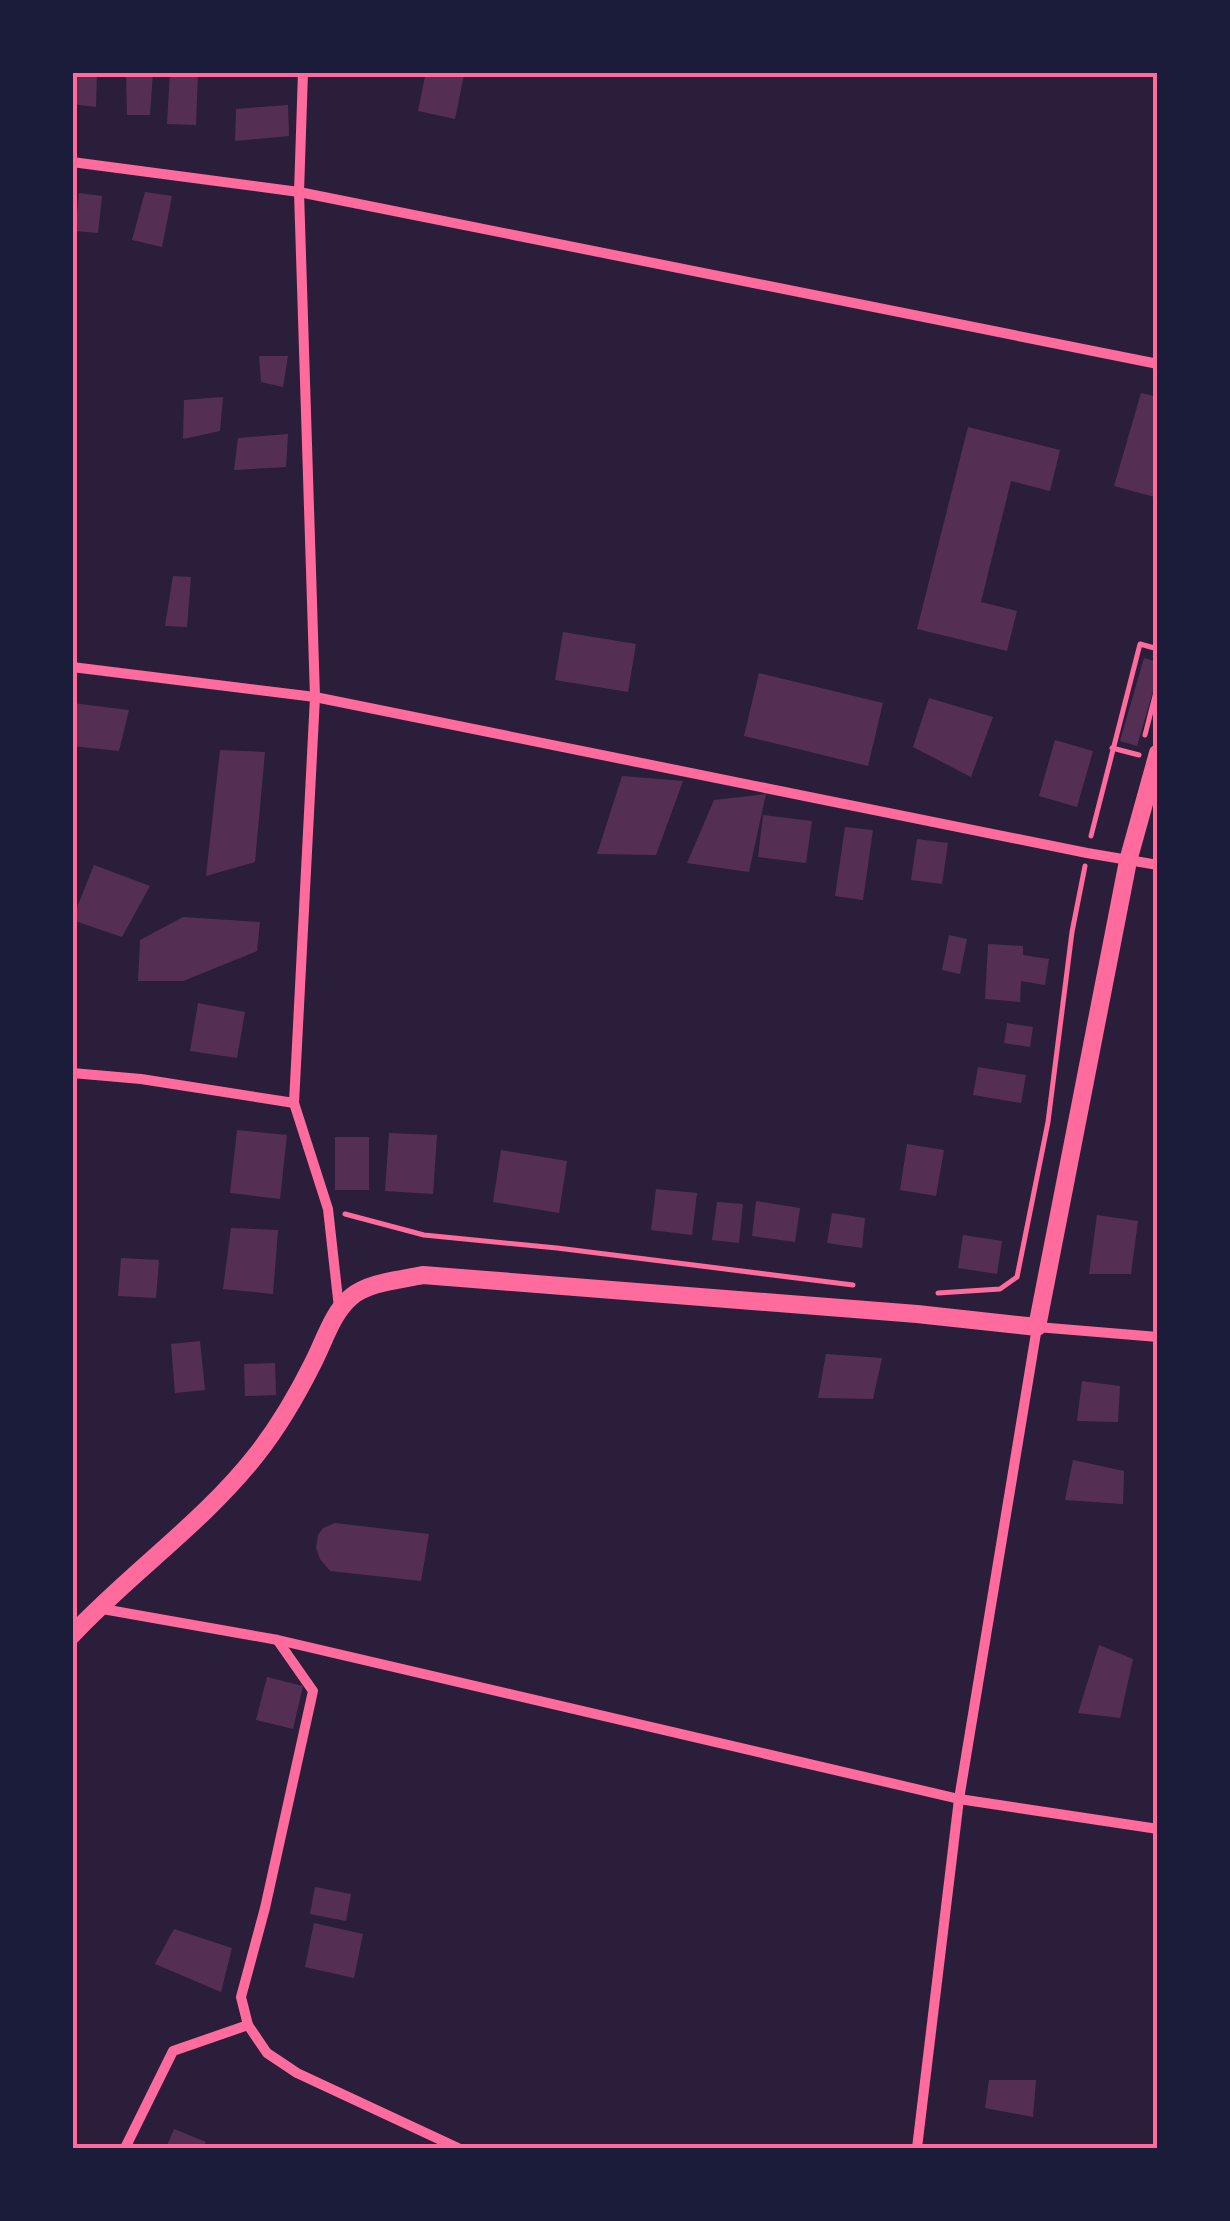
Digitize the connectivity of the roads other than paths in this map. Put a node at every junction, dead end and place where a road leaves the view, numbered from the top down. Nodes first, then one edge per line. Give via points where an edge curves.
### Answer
1 (304, 72) edge
2 (72, 162) edge
3 (299, 192) junction
4 (1158, 364) edge
5 (72, 666) edge
6 (315, 697) junction
7 (1149, 754) edge
8 (1128, 861) junction
9 (1158, 866) edge
10 (72, 1073) edge
11 (294, 1103) junction
12 (339, 1309) junction
13 (1037, 1327) junction
14 (1158, 1338) edge
15 (98, 1608) junction
16 (72, 1635) edge
17 (278, 1640) junction
18 (959, 1799) junction
19 (1158, 1829) edge
20 (248, 2025) junction
21 (124, 2148) edge
22 (458, 2148) edge
23 (917, 2148) edge

1 - 3 street
2 - 3 street
3 - 4 street
3 - 6 street
5 - 6 street
6 - 8 street
6 - 11 street
7 - 8 street
8 - 9 street
8 - 13 street
10 - 11 street
11 - 12 street via 328,1209
12 - 13 street via 370,1287 422,1274
12 - 15 street via 292,1403 256,1455 186,1530
13 - 14 street
13 - 18 street
15 - 16 street
15 - 17 street
17 - 18 street
17 - 20 street via 312,1691 241,1997
18 - 19 street
18 - 23 street
20 - 21 street via 173,2051
20 - 22 street via 266,2054 297,2073

